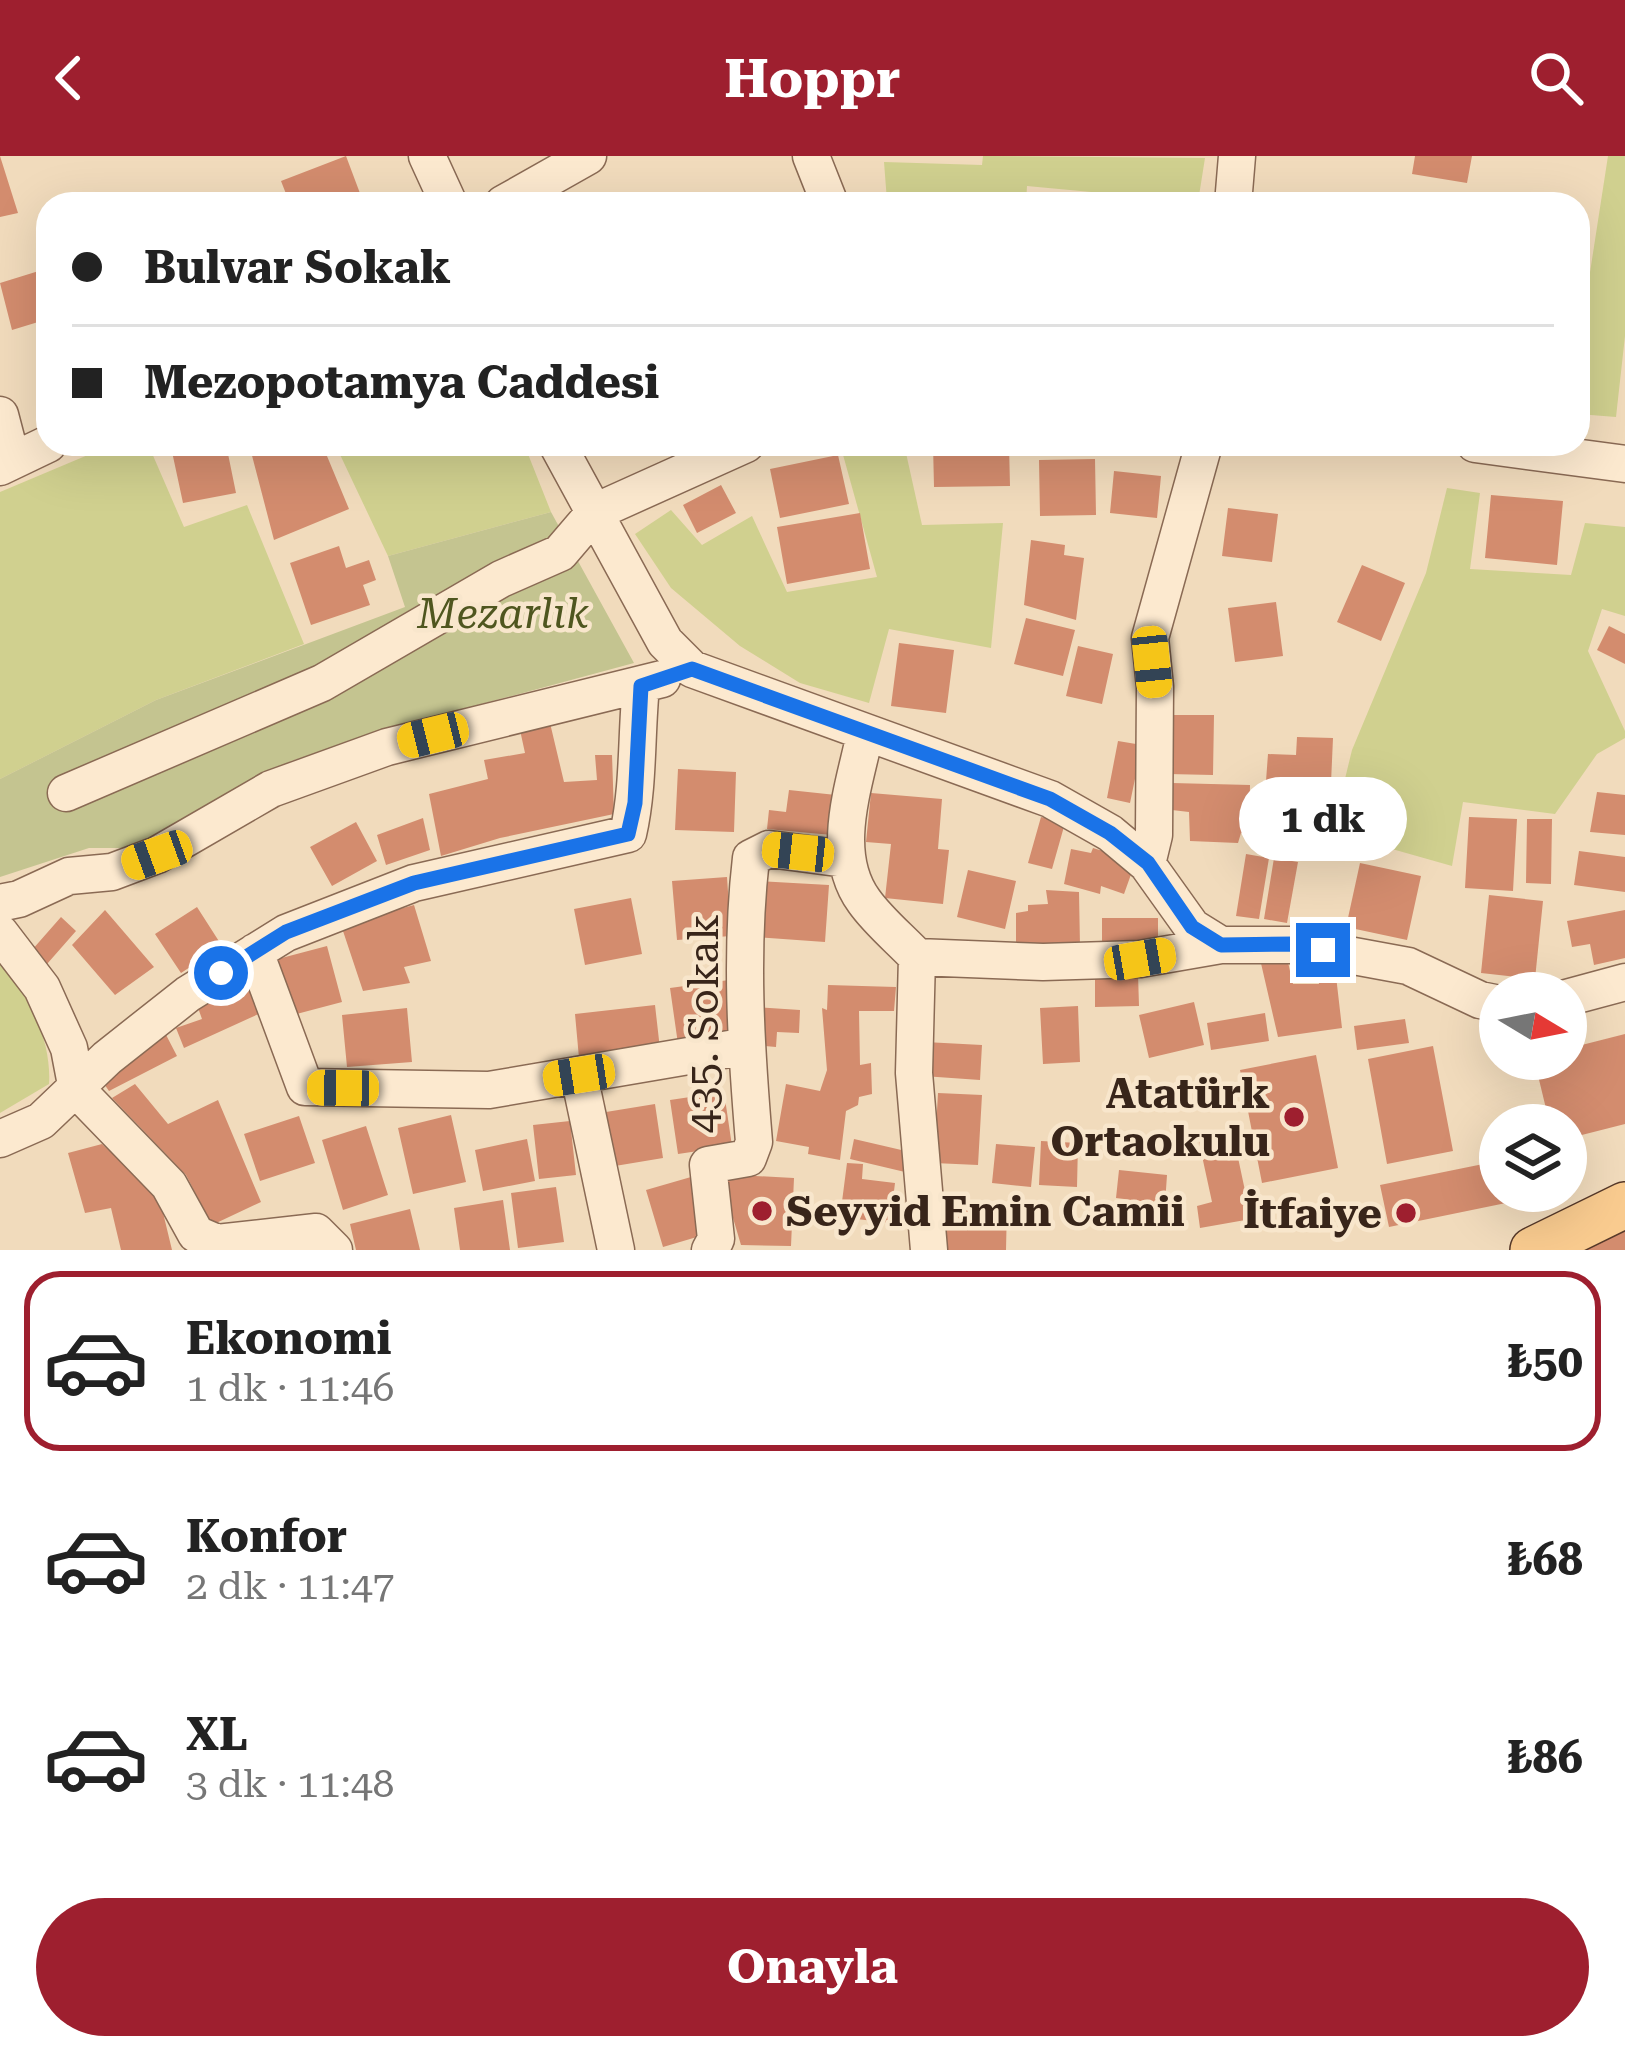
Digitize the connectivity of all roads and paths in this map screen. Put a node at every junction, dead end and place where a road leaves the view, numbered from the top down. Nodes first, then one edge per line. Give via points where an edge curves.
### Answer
1 (427, 156) edge
2 (588, 156) edge
3 (811, 156) edge
4 (1238, 156) edge
5 (444, 192) edge
6 (524, 192) edge
7 (825, 192) edge
8 (1234, 192) edge
9 (0, 415) edge
10 (36, 450) edge
11 (564, 456) edge
12 (719, 456) edge
13 (1201, 456) edge
14 (1565, 456) edge
15 (6, 464) edge
16 (1625, 464) edge
17 (595, 512) junction
18 (692, 669) junction
19 (641, 686) junction
20 (865, 734) junction
21 (66, 793) dead end
22 (845, 859) junction
23 (1148, 863) junction
24 (0, 903) edge
25 (0, 933) edge
26 (1221, 945) junction
27 (255, 952) junction
28 (917, 957) junction
29 (1625, 982) edge
30 (1587, 992) edge
31 (1479, 1000) edge
32 (747, 1046) junction
33 (579, 1075) junction
34 (77, 1090) junction
35 (0, 1139) edge
36 (1625, 1205) edge
37 (334, 1250) edge
38 (616, 1250) edge
39 (710, 1250) edge
40 (929, 1250) edge
41 (1533, 1250) edge

1 - 5 street
2 - 6 street
3 - 7 street
4 - 8 street
9 - 15 street
10 - 15 street
11 - 17 street
12 - 17 street
13 - 23 street via 1150,638
14 - 16 street
17 - 18 street via 664,642
17 - 21 street via 560,553 322,683
18 - 19 street
18 - 20 street
19 - 24 street via 387,747 271,789 157,855
19 - 27 street via 628,834 414,883 286,932
20 - 22 street
20 - 23 street via 1050,799
22 - 28 street via 864,902
22 - 32 street, 435. Sokak via 770,849 751,858
23 - 26 street via 1192,927
25 - 34 street via 42,988 69,1048
26 - 28 street via 1140,959
26 - 31 street via 1294,944 1408,966
27 - 33 street via 305,1087 489,1090
27 - 34 street via 188,994
28 - 40 street via 914,1073
29 - 30 street
32 - 33 street
32 - 39 street, 435. Sokak via 754,1142 748,1158 707,1165 716,1239
33 - 38 street
34 - 35 street via 41,1121
34 - 37 street via 169,1185 196,1234 218,1243 316,1232
36 - 41 main road

